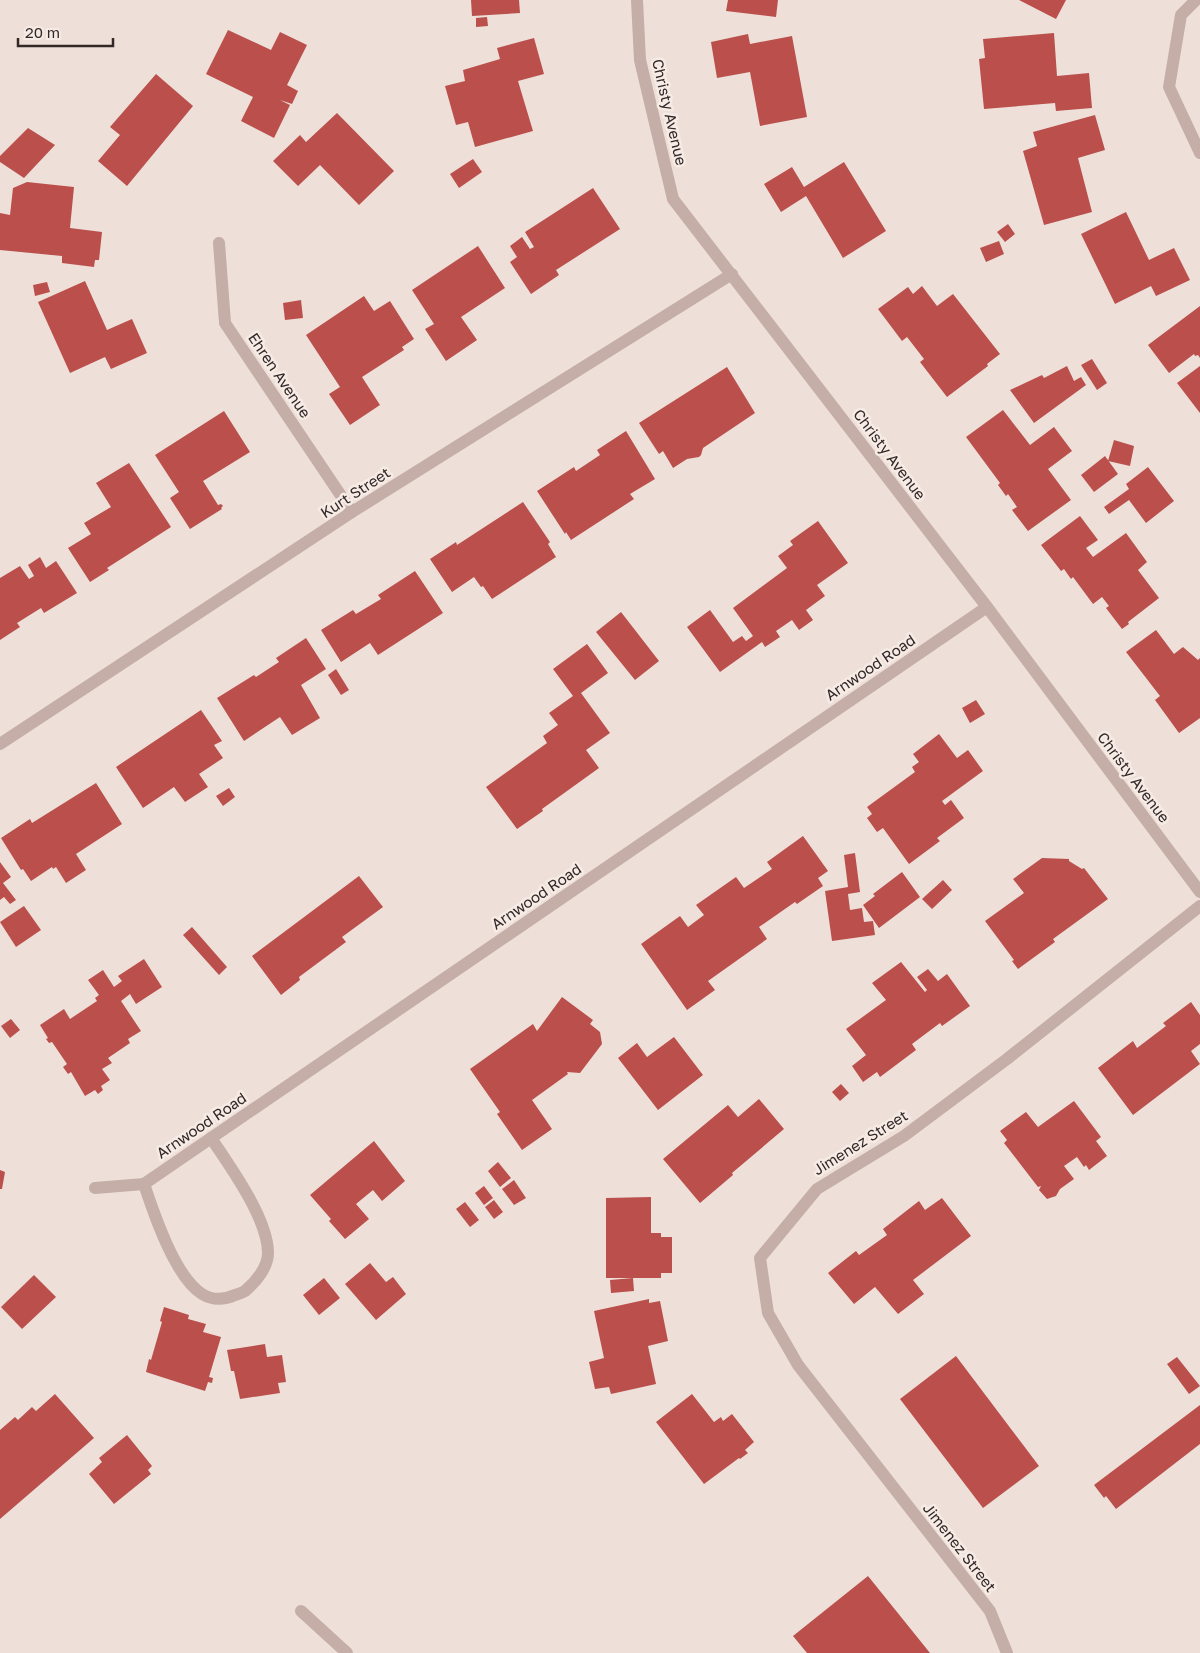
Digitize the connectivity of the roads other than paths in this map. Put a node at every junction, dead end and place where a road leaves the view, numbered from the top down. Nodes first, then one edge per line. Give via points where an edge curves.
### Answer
1 (637, 0) edge
2 (1196, 0) edge
3 (1200, 153) edge
4 (219, 243) dead end
5 (732, 274) junction
6 (352, 512) junction
7 (987, 607) junction
8 (0, 744) edge
9 (1200, 892) edge
10 (1200, 906) edge
11 (212, 1138) junction
12 (144, 1184) junction
13 (94, 1188) dead end
14 (301, 1611) dead end
15 (347, 1653) edge
16 (1007, 1653) edge

1 - 5 street, Christy Avenue via 640,60 673,199
2 - 3 street via 1182,15 1169,86
4 - 6 street, Ehren Avenue via 225,323
5 - 6 street, Kurt Street
5 - 7 street, Christy Avenue
6 - 8 street, Kurt Street
7 - 9 street, Christy Avenue
7 - 11 street, Arnwood Road
10 - 16 street, Jimenez Street via 1008,1059 904,1136 817,1189 760,1258 768,1313 798,1365 990,1612
11 - 12 street, Arnwood Road
11 - 12 street via 248,1198 265,1235 268,1254 262,1274 244,1291 228,1298 213,1298 191,1283 177,1264 158,1225
12 - 13 street, Arnwood Road
14 - 15 street

